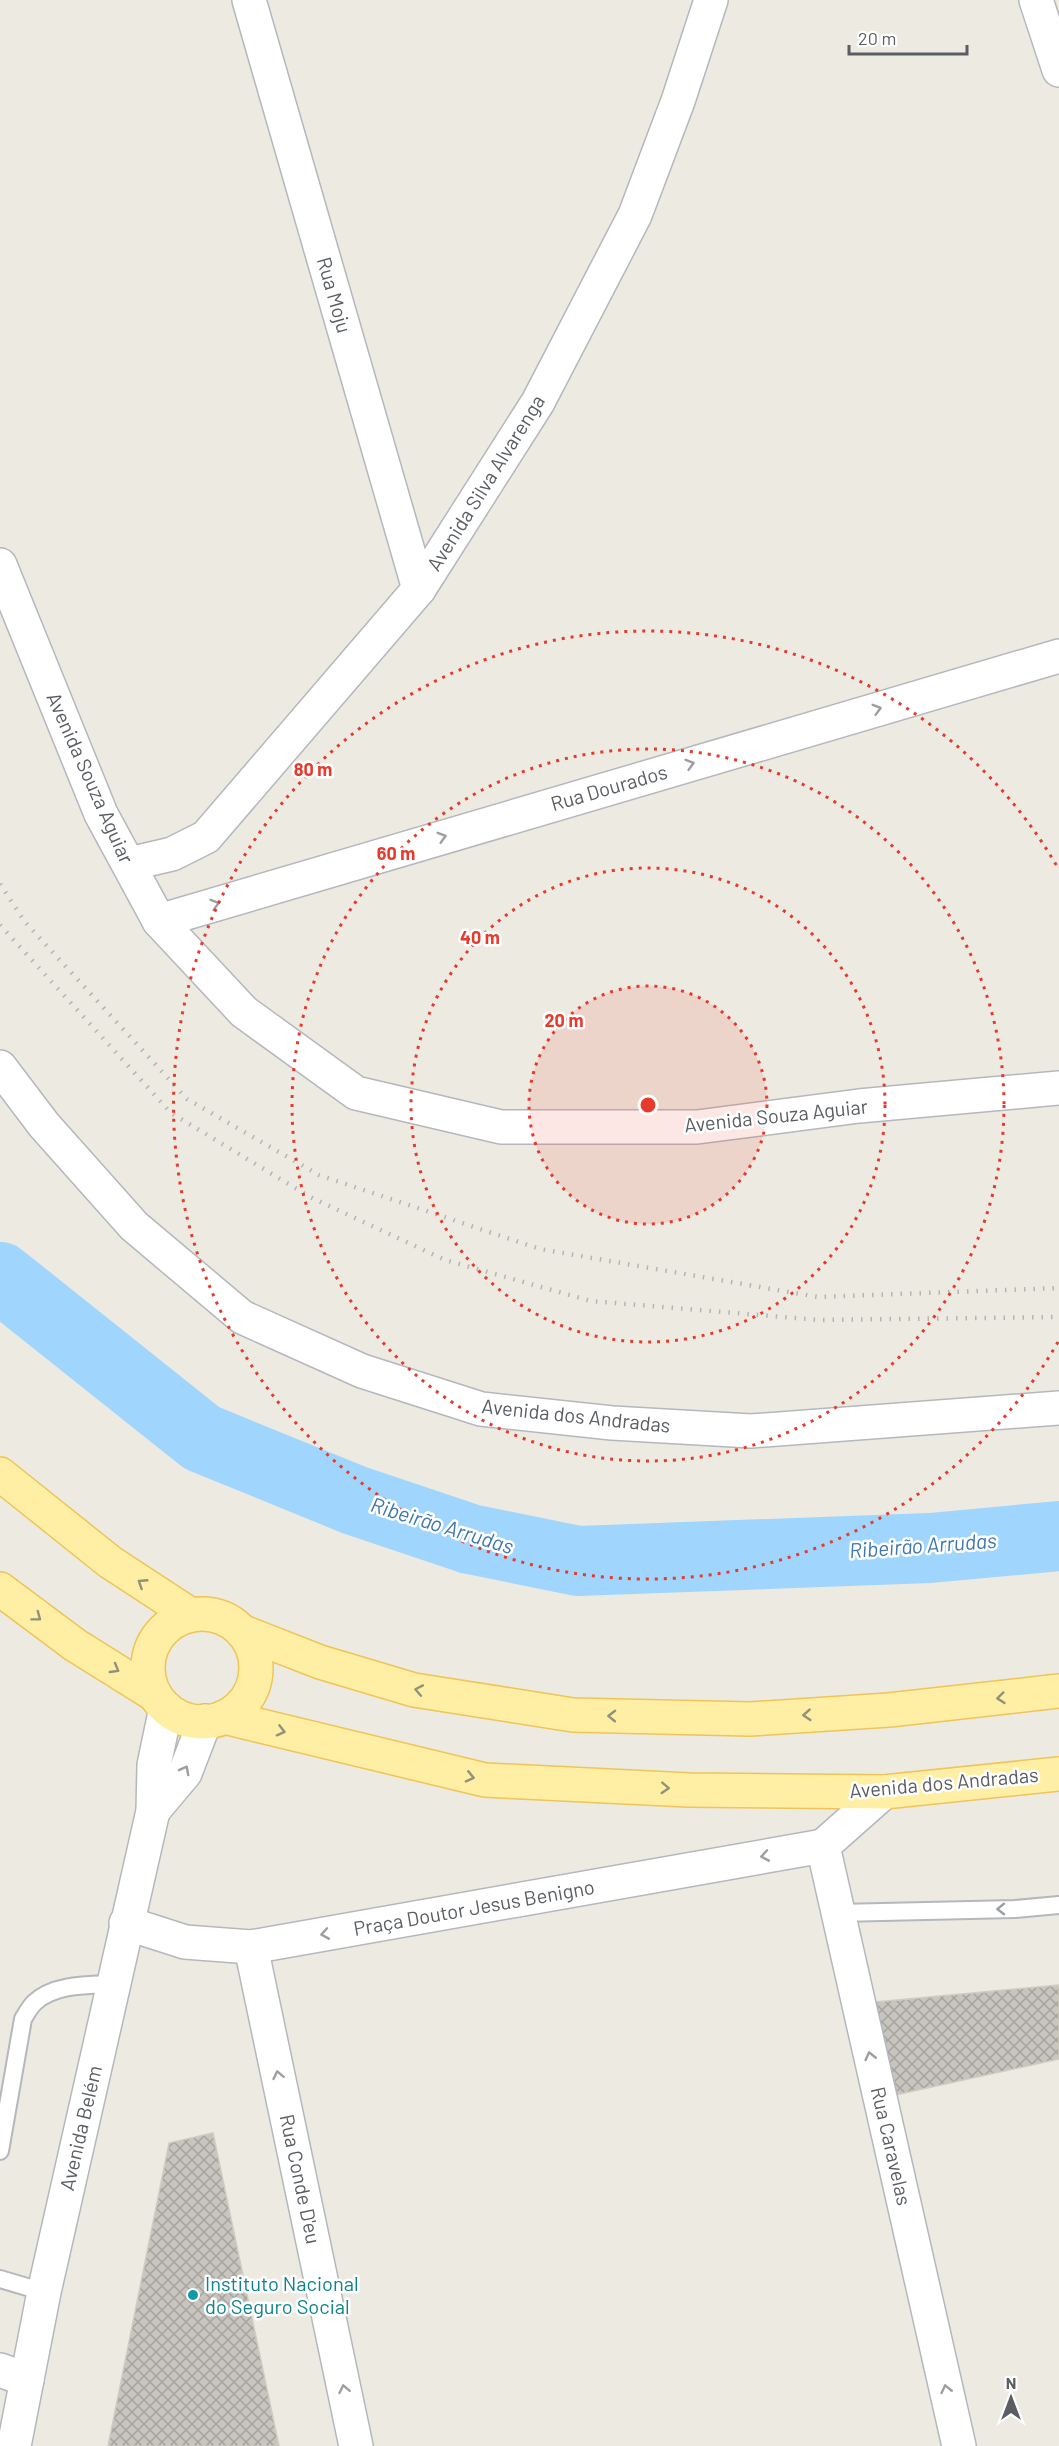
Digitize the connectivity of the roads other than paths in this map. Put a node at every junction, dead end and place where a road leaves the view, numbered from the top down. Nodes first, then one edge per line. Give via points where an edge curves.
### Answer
1 (249, 0) edge
2 (711, 0) edge
3 (1036, 0) edge
4 (1059, 70) edge
5 (0, 565) edge
6 (419, 589) junction
7 (1059, 656) edge
8 (129, 864) junction
9 (159, 921) junction
10 (0, 1067) edge
11 (1059, 1088) edge
12 (1059, 1408) edge
13 (0, 1474) edge
14 (0, 1589) edge
15 (191, 1615) junction
16 (243, 1632) junction
17 (1059, 1691) edge
18 (160, 1702) junction
19 (214, 1719) junction
20 (1059, 1774) edge
21 (884, 1792) junction
22 (153, 1811) junction
23 (823, 1846) junction
24 (1059, 1905) edge
25 (838, 1913) junction
26 (126, 1923) junction
27 (251, 1947) junction
28 (113, 1984) junction
29 (0, 2151) edge
30 (0, 2279) edge
31 (44, 2292) junction
32 (14, 2375) edge
33 (14, 2446) edge
34 (356, 2446) edge
35 (959, 2446) edge

1 - 6 street, Rua Moju
2 - 6 street, Avenida Silva Alvarenga via 635,215 538,402
3 - 4 street
5 - 8 street, Avenida Souza Aguiar via 102,814
6 - 8 street, Avenida Silva Alvarenga via 206,837 172,854
9 -> 7 street, Rua Dourados
8 - 9 street, Avenida Souza Aguiar
9 - 11 street, Avenida Souza Aguiar via 244,1012 356,1093 501,1127 697,1127 859,1106
10 - 12 street, Avenida dos Andradas via 44,1125 134,1226 242,1317 362,1371 481,1409 612,1423 751,1431
15 -> 13 main road via 110,1562
14 -> 18 main road
15 - 16 main road via 210,1614 228,1620
15 - 18 main road via 168,1626 152,1646 147,1671
17 -> 16 main road via 889,1710 750,1719 573,1715 414,1690 320,1662
16 - 19 main road via 256,1662 255,1679 238,1708
18 - 19 main road via 185,1719
18 - 22 street, Avenida Belém
19 -> 21 main road, Avenida dos Andradas via 485,1780 689,1790
22 -> 19 street, Avenida Belém via 185,1773
20 - 21 main road, Avenida dos Andradas
21 - 23 street
22 - 26 street, Avenida Belém
23 - 25 street, Rua Caravelas
23 -> 27 street, Praça Doutor Jesus Benigno
24 -> 25 lane
35 -> 25 street, Rua Caravelas
26 - 27 street, Praça Doutor Jesus Benigno via 185,1942
26 - 28 street, Avenida Belém
34 -> 27 street, Rua Conde D'eu
28 - 29 lane via 48,1993 34,2003 23,2019
28 - 31 street, Avenida Belém
30 - 31 lane
31 - 32 street, Avenida Belém
32 - 33 street, Avenida Belém

